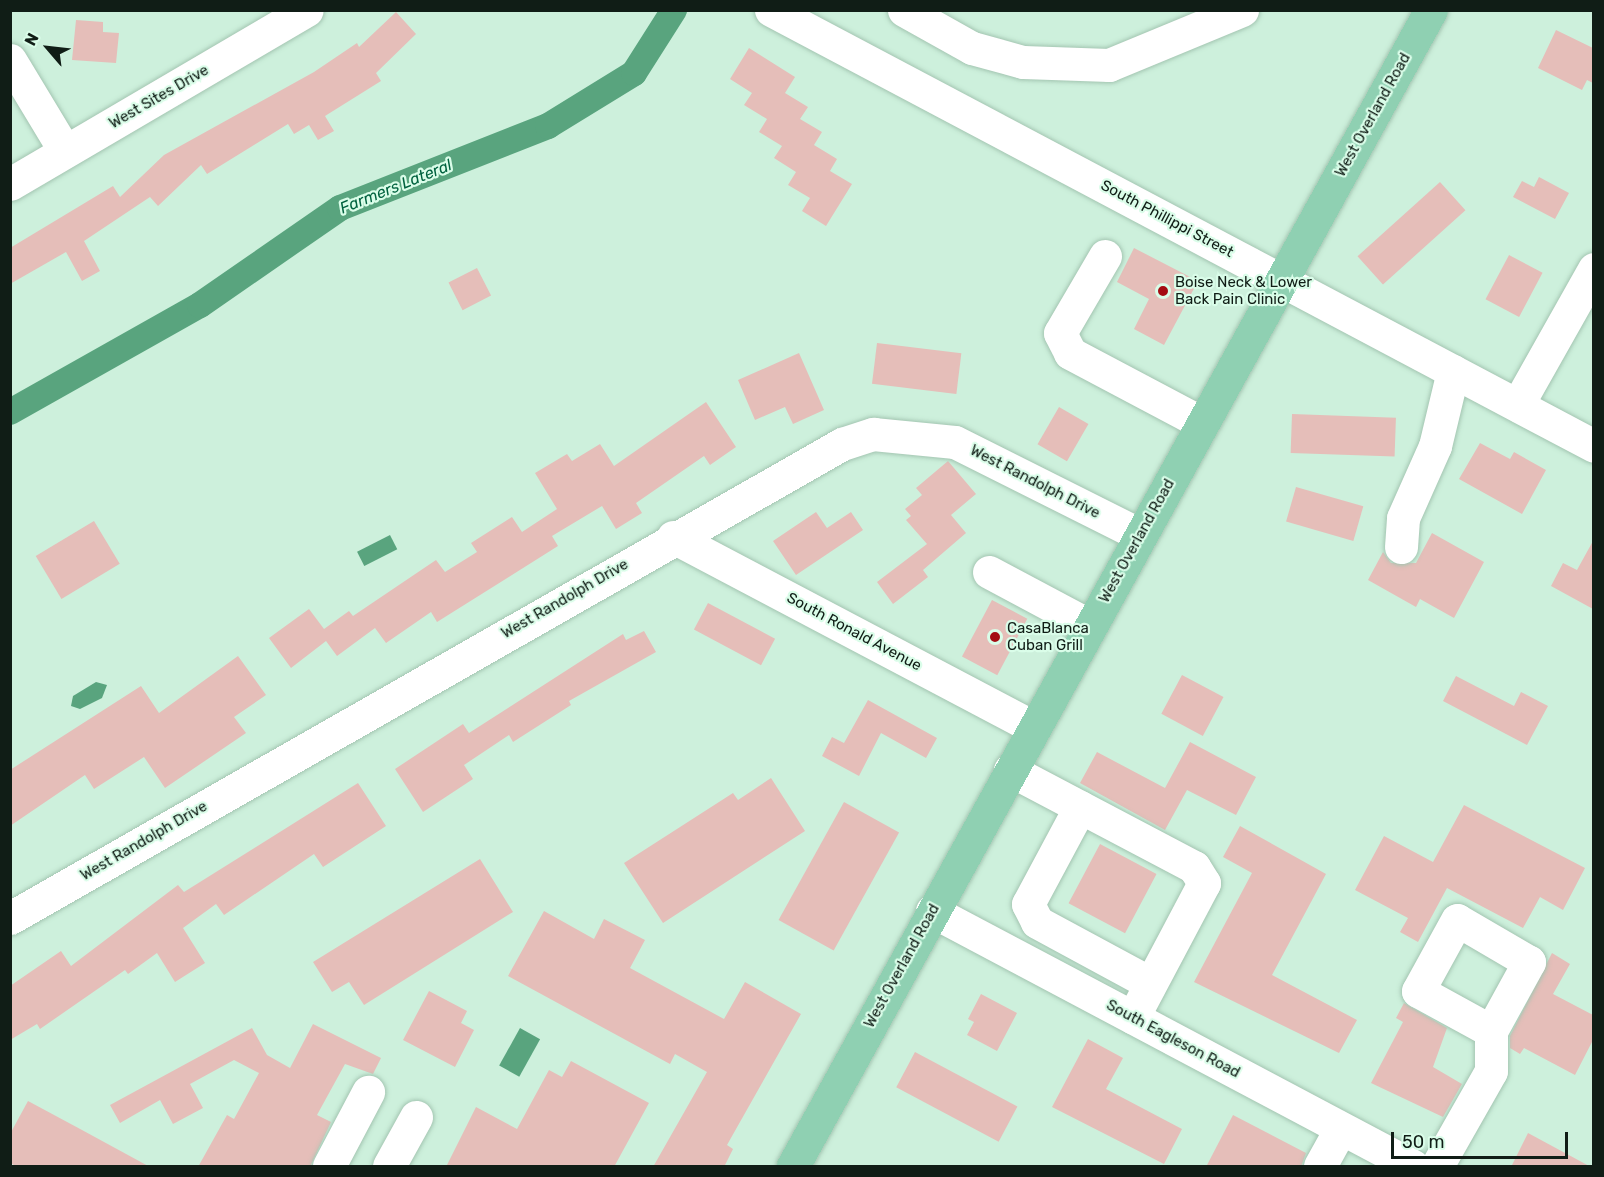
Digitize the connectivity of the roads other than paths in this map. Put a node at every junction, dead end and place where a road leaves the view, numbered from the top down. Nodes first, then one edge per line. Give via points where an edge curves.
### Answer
1 (307, 10) edge
2 (771, 10) edge
3 (904, 10) edge
4 (1242, 10) edge
5 (1431, 10) edge
6 (10, 60) edge
7 (65, 151) junction
8 (10, 184) edge
9 (1105, 256) dead end
10 (1593, 269) edge
11 (1281, 279) junction
12 (1453, 370) junction
13 (1518, 404) junction
14 (1202, 423) junction
15 (1593, 446) edge
16 (1141, 535) junction
17 (673, 537) junction
18 (1401, 547) dead end
19 (989, 572) dead end
20 (1090, 626) junction
21 (1034, 727) junction
22 (1010, 770) junction
23 (1080, 807) junction
24 (932, 911) junction
25 (10, 918) edge
26 (1150, 983) junction
27 (1132, 1017) junction
28 (1491, 1031) dead end
29 (368, 1092) dead end
30 (416, 1117) dead end
31 (1341, 1128) junction
32 (329, 1167) edge
33 (389, 1167) edge
34 (793, 1167) edge
35 (1320, 1167) edge
36 (1413, 1167) edge
37 (1437, 1167) edge

1 - 7 street, West Sites Drive
2 - 11 street, South Phillippi Street
3 - 4 street via 972,48 1023,62 1108,65
5 - 11 main road, West Overland Road
6 - 7 street
7 - 8 street, West Sites Drive
9 - 14 street via 1060,333 1070,353
10 - 13 street
11 - 12 street, South Phillippi Street
11 - 14 main road, West Overland Road
12 - 13 street, South Phillippi Street
12 - 18 street via 1435,446 1403,518
13 - 15 street, South Phillippi Street
14 - 16 main road, West Overland Road
16 - 17 street, West Randolph Drive via 955,442 873,434 842,444
16 - 20 main road, West Overland Road
17 - 21 street, South Ronald Avenue
17 - 25 street, West Randolph Drive
19 - 20 street
20 - 21 main road, West Overland Road
21 - 22 main road, West Overland Road
22 - 23 street
22 - 24 main road, West Overland Road
23 - 26 street via 1028,904 1037,922
23 - 26 street via 1194,867 1204,884
24 - 27 street, South Eagleson Road
24 - 34 main road, West Overland Road
26 - 27 street
27 - 31 street, South Eagleson Road
28 - 37 street via 1491,1071
29 - 32 street
30 - 33 street
31 - 35 street
31 - 36 street, South Eagleson Road

